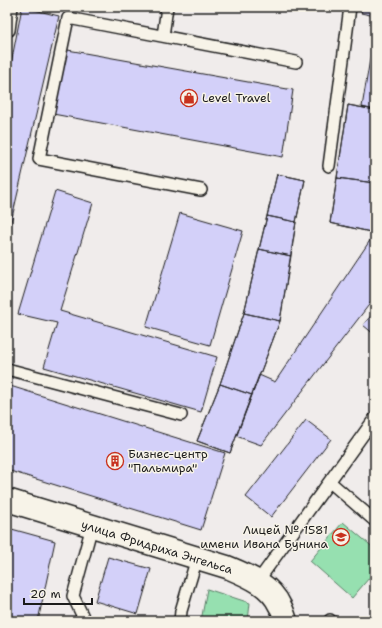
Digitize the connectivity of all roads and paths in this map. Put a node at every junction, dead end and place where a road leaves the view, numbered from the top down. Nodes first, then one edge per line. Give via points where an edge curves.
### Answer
1 (12, 7) edge
2 (167, 7) edge
3 (350, 7) edge
4 (7, 31) edge
5 (163, 36) junction
6 (296, 62) dead end
7 (330, 166) dead end
8 (201, 190) dead end
9 (7, 369) edge
10 (181, 415) dead end
11 (375, 418) edge
12 (330, 482) junction
13 (7, 501) edge
14 (375, 521) edge
15 (92, 526) junction
16 (197, 558) junction
17 (258, 582) junction
18 (85, 621) edge
19 (180, 621) edge
20 (286, 621) edge

1 - 4 lane
2 - 5 lane
3 - 7 lane
5 - 6 lane
5 - 8 lane via 68,18 39,159
9 - 10 lane
11 - 12 lane
12 - 14 lane
12 - 17 lane
13 - 15 street, улица Фридриха Энгельса
15 - 16 street, улица Фридриха Энгельса
15 - 18 lane via 72,596
16 - 17 street, улица Фридриха Энгельса via 227,567
16 - 19 lane
17 - 20 street, улица Фридриха Энгельса via 271,592

